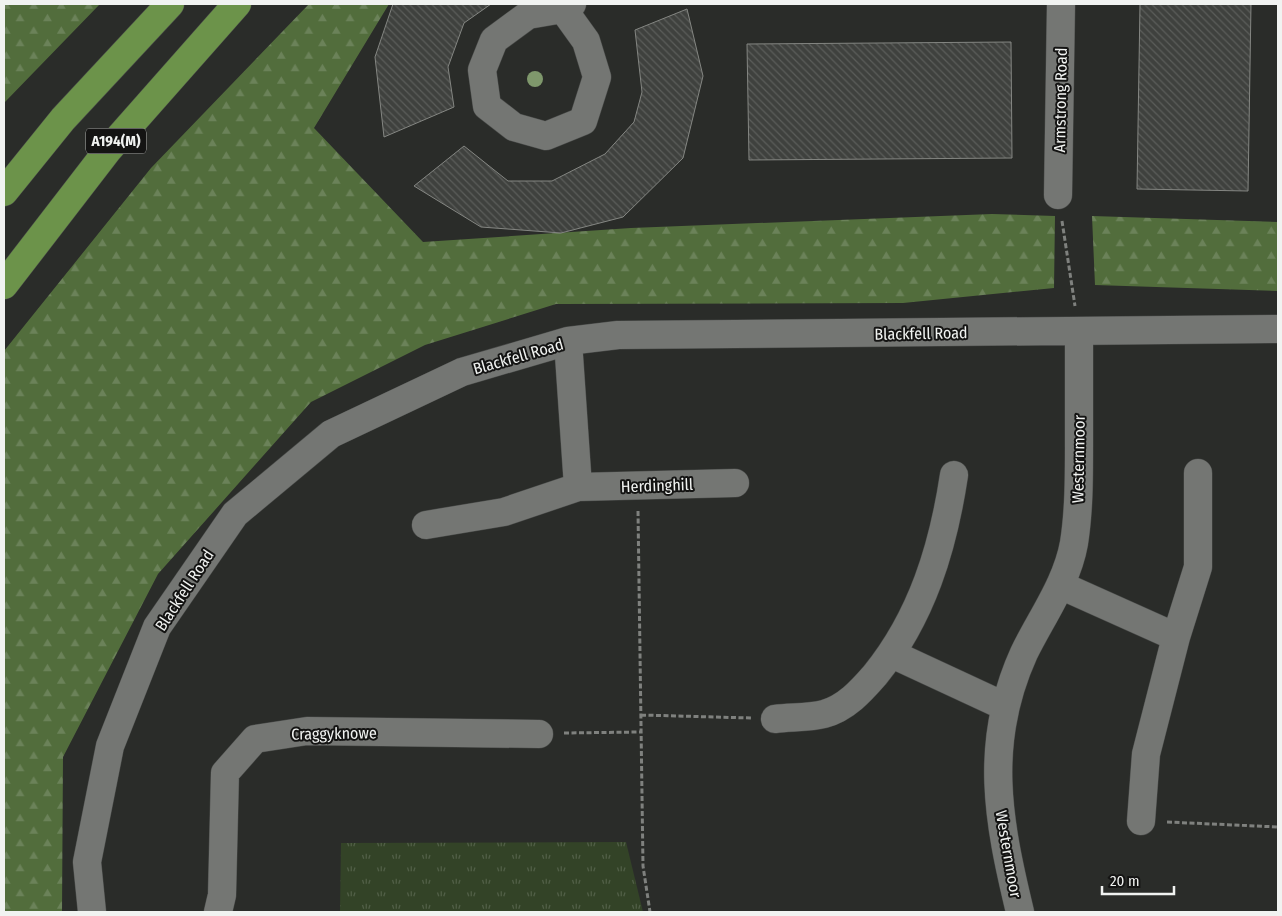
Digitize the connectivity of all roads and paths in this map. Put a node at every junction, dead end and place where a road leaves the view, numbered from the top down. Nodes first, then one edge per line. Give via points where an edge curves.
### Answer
1 (170, 4) edge
2 (236, 4) edge
3 (1062, 4) edge
4 (568, 6) edge
5 (4, 192) edge
6 (1058, 196) joint
7 (4, 285) edge
8 (1278, 330) edge
9 (1079, 331) junction
10 (568, 341) junction
11 (1198, 473) dead end
12 (954, 475) dead end
13 (735, 483) dead end
14 (638, 485) junction
15 (578, 488) junction
16 (426, 525) dead end
17 (1060, 584) junction
18 (1176, 637) junction
19 (892, 654) junction
20 (1004, 706) junction
21 (641, 715) junction
22 (775, 719) joint
23 (641, 732) junction
24 (538, 734) joint
25 (1141, 821) joint
26 (1278, 827) edge
27 (92, 912) edge
28 (218, 912) edge
29 (650, 912) edge
30 (1020, 912) edge

1 - 5 highway, A194(M) via 63,119
2 - 7 highway, A194(M) via 108,150
3 - 6 street, Armstrong Road
4 - 4 street via 586,41 596,78 583,121 546,136 514,127 487,106 482,70 494,40 528,15
6 - 9 path
8 - 9 street, Blackfell Road
9 - 10 street, Blackfell Road via 618,335
9 - 17 street, Westernmoor via 1079,495 1074,545
10 - 15 street
10 - 27 street, Blackfell Road via 462,372 331,434 235,514 157,627 110,746 87,862
11 - 18 street via 1198,567
12 - 19 street via 947,522 934,567
13 - 14 street, Herdinghill
14 - 15 street, Herdinghill
14 - 21 path
15 - 16 street, Herdinghill via 504,512
17 - 18 street
17 - 20 street, Westernmoor via 1024,654
18 - 25 street via 1146,754
19 - 20 street
19 - 22 street via 857,696 825,714
20 - 30 street, Westernmoor via 997,771 1004,846
21 - 22 path
21 - 23 path
23 - 24 path
23 - 29 path via 643,866
24 - 28 street, Craggyknowe via 307,731 255,739 225,774 222,895
25 - 26 path

